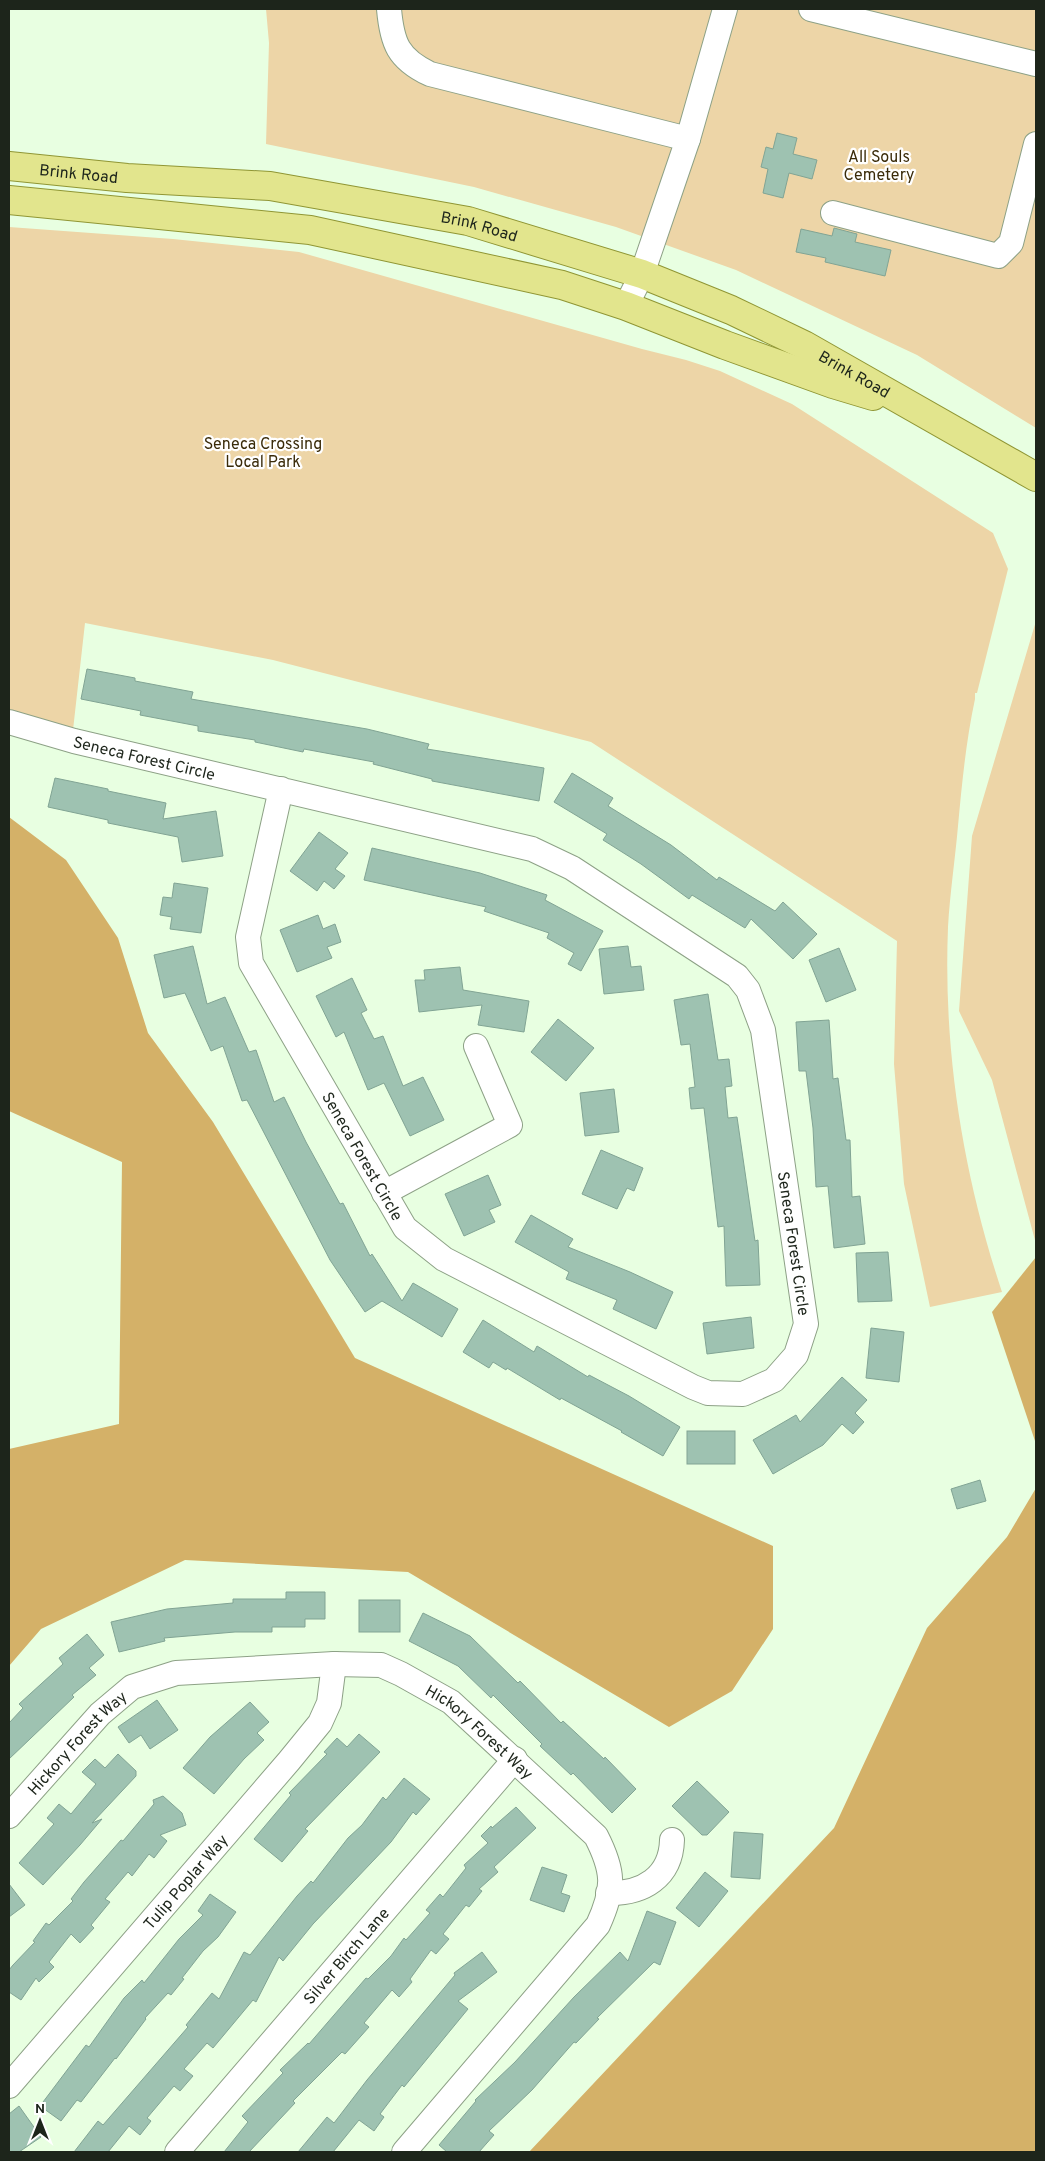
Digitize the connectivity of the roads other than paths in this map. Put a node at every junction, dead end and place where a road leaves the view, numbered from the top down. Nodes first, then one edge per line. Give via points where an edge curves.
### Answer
1 (389, 9) edge
2 (724, 9) edge
3 (811, 9) edge
4 (1036, 64) edge
5 (688, 140) junction
6 (1036, 144) edge
7 (9, 166) edge
8 (9, 200) edge
9 (833, 213) dead end
10 (642, 274) junction
11 (626, 306) junction
12 (916, 408) junction
13 (1036, 477) edge
14 (9, 722) edge
15 (281, 789) junction
16 (476, 1046) dead end
17 (384, 1193) junction
18 (334, 1664) junction
19 (515, 1759) junction
20 (9, 1816) edge
21 (672, 1840) dead end
22 (608, 1893) junction
23 (9, 2086) edge
24 (177, 2152) edge
25 (404, 2152) edge

1 - 5 street via 394,41 402,56 430,74
2 - 5 street
3 - 4 street
5 - 10 street
6 - 9 street via 1011,243 998,256
7 - 10 main road, Brink Road via 126,178 270,186 370,203 468,221
8 - 11 main road, Brink Road via 310,230 562,285
10 - 11 street
10 - 12 main road, Brink Road via 804,344
11 - 12 main road, Brink Road via 833,384
12 - 13 main road, Brink Road
14 - 15 street, Seneca Forest Circle via 74,741
15 - 17 street, Seneca Forest Circle via 248,937 252,963
15 - 17 street, Seneca Forest Circle via 532,849 572,868 738,976 748,990 764,1030 806,1324 796,1355 774,1380 743,1394 708,1393 444,1259 405,1228
16 - 17 street via 510,1124
18 - 19 street, Hickory Forest Way via 381,1665 401,1674 452,1702
18 - 20 street, Hickory Forest Way via 176,1673 132,1687 100,1714
18 - 23 street, Tulip Poplar Way via 329,1703 320,1723
19 - 22 street, Hickory Forest Way via 596,1836 612,1874
19 - 24 street, Silver Birch Lane
21 - 22 street via 669,1859 657,1878 636,1890
22 - 25 street, Hickory Forest Way via 598,1926

